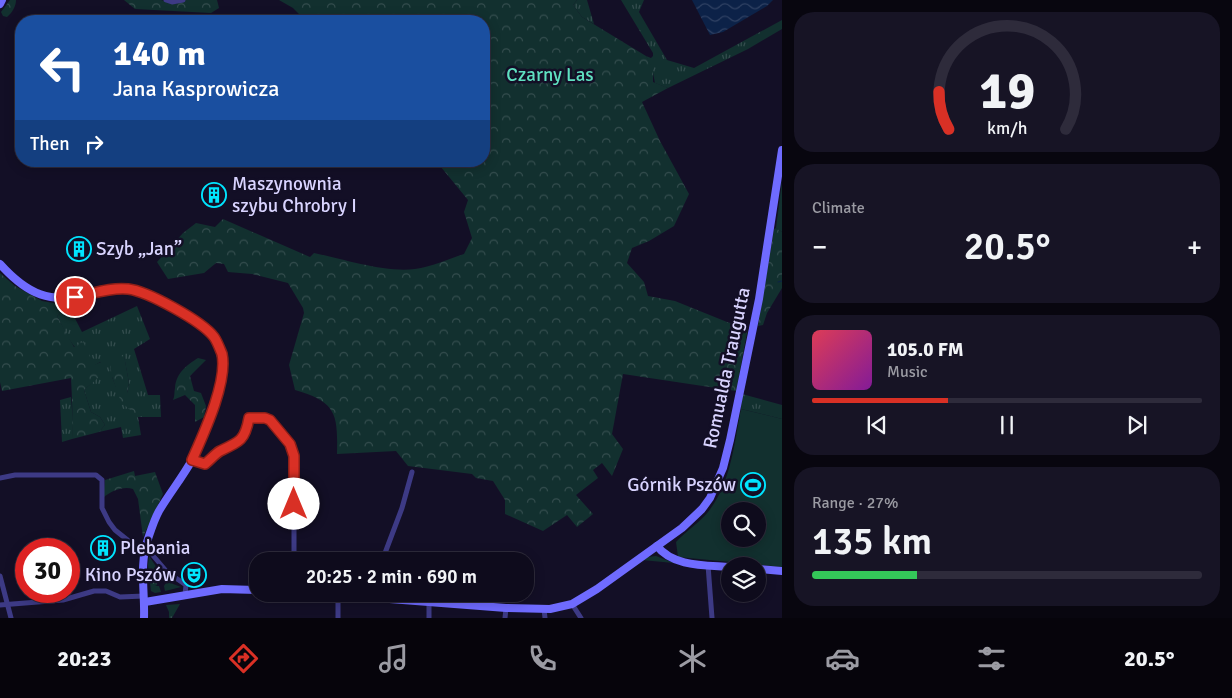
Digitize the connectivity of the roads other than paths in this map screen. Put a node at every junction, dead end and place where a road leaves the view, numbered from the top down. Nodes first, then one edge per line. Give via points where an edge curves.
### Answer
1 (2, 0) edge
2 (166, 0) edge
3 (182, 0) edge
4 (0, 4) edge
5 (782, 150) edge
6 (0, 264) edge
7 (192, 460) junction
8 (412, 472) dead end
9 (0, 478) edge
10 (657, 546) junction
11 (144, 549) junction
12 (294, 552) edge
13 (385, 552) edge
14 (708, 565) junction
15 (721, 566) edge
16 (766, 570) edge
17 (782, 571) edge
18 (0, 576) edge
19 (249, 590) edge
20 (185, 595) junction
21 (145, 599) junction
22 (338, 602) edge
23 (429, 602) joint
24 (7, 604) junction
25 (572, 604) junction
26 (0, 605) edge
27 (506, 608) junction
28 (544, 609) junction
29 (11, 618) edge
30 (144, 618) edge
31 (338, 618) edge
32 (428, 618) edge
33 (505, 618) edge
34 (545, 618) edge
35 (581, 618) edge
36 (712, 618) edge

1 - 4 street
2 - 3 street
5 - 10 street, Romualda Traugutta via 759,299 723,468 702,509
6 - 7 street via 22,285 47,297 68,298 121,288 139,292 188,317 214,337 222,355 218,393
7 - 11 street via 158,512
7 - 12 street via 205,464 219,451 228,449 243,438 249,418 265,418 274,423 294,454
8 - 13 street
9 - 11 street via 15,475 96,475 102,480 102,508 109,522 135,546
10 - 14 street via 674,560
10 - 25 street, Romualda Traugutta
11 - 20 street via 166,572 186,585
11 - 21 street
14 - 15 street
14 - 36 street
16 - 17 street
18 - 24 street
19 - 20 street via 222,589
20 - 21 street
21 - 24 street via 94,591 62,600
21 - 30 street
22 - 31 street
23 - 27 street, Romualda Traugutta
23 - 32 street
24 - 26 street
24 - 29 street
25 - 28 street, Romualda Traugutta
25 - 35 street
27 - 28 street, Romualda Traugutta
27 - 33 street
28 - 34 street

